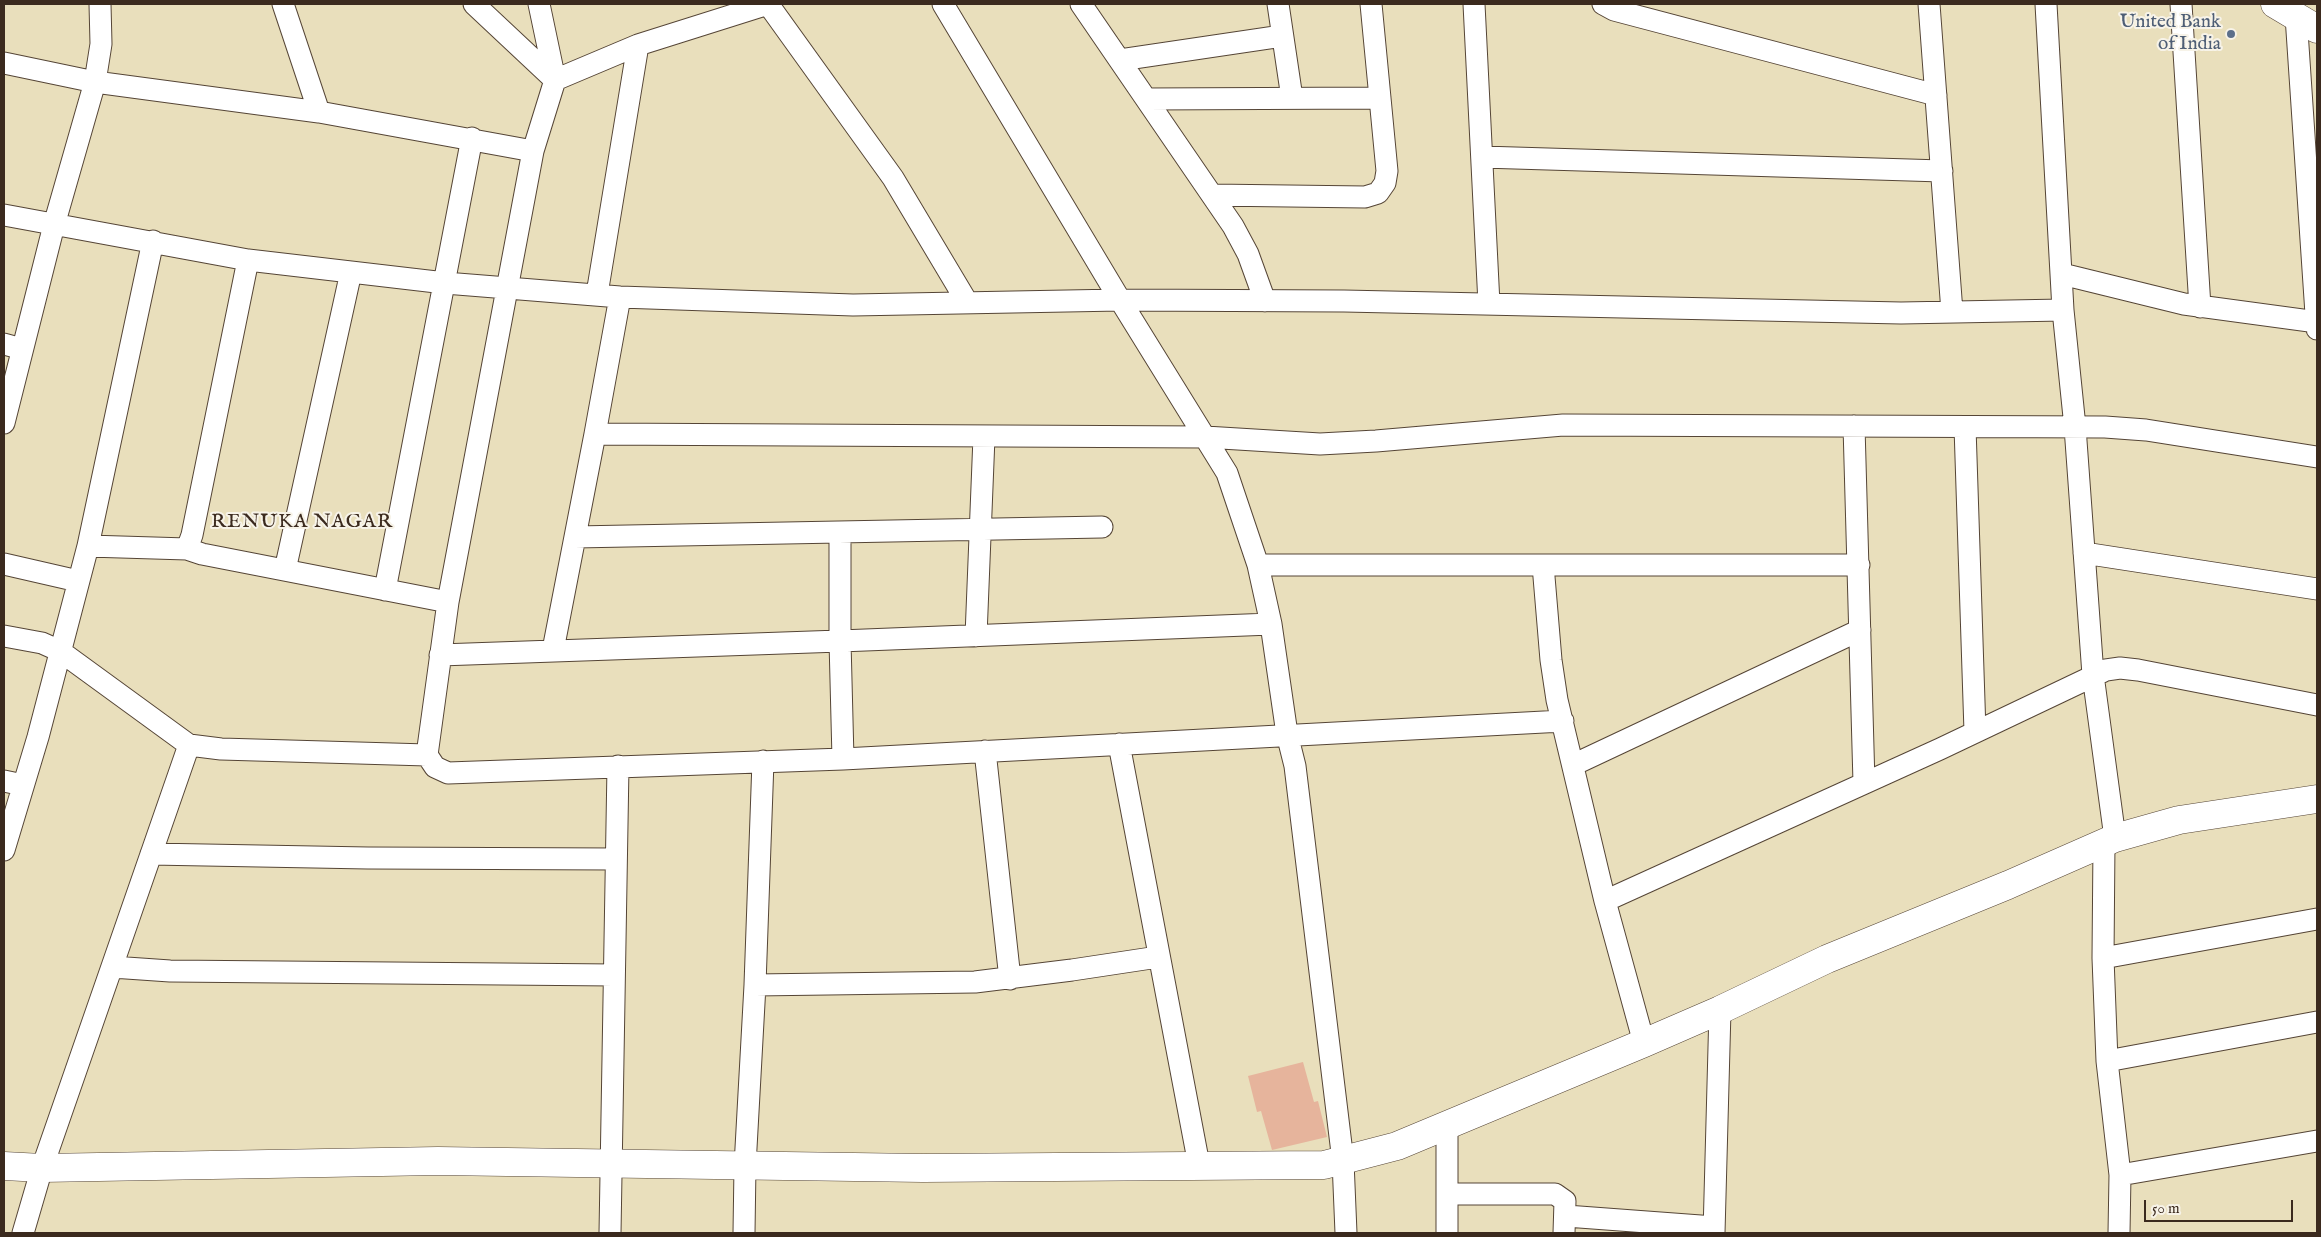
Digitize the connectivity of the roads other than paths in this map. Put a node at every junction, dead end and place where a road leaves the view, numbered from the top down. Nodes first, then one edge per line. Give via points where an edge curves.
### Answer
1 (100, 4) edge
2 (283, 4) edge
3 (474, 4) edge
4 (539, 4) edge
5 (768, 4) edge
6 (943, 4) edge
7 (1081, 4) edge
8 (1278, 4) edge
9 (1371, 4) edge
10 (1474, 4) edge
11 (1603, 4) edge
12 (1929, 4) edge
13 (2046, 4) edge
14 (2181, 4) edge
15 (2296, 16) edge
16 (1282, 36) junction
17 (638, 45) junction
18 (1120, 60) junction
19 (4, 63) edge
20 (555, 80) junction
21 (95, 82) junction
22 (1936, 95) junction
23 (1292, 98) junction
24 (1380, 98) junction
25 (1146, 99) junction
26 (319, 112) junction
27 (472, 138) junction
28 (533, 151) junction
29 (1482, 157) junction
30 (1942, 171) junction
31 (1212, 195) junction
32 (2313, 206) edge
33 (4, 215) edge
34 (54, 224) junction
35 (153, 241) junction
36 (248, 260) junction
37 (351, 272) junction
38 (2062, 274) junction
39 (446, 283) junction
40 (508, 288) junction
41 (597, 294) junction
42 (620, 297) junction
43 (1120, 300) junction
44 (1264, 301) junction
45 (967, 302) junction
46 (1489, 304) junction
47 (2200, 307) junction
48 (2063, 310) junction
49 (1952, 312) junction
50 (2317, 322) edge
51 (2317, 329) edge
52 (13, 346) edge
53 (4, 423) edge
54 (1854, 426) junction
55 (1965, 427) junction
56 (2075, 427) junction
57 (595, 434) junction
58 (984, 436) junction
59 (1205, 438) junction
60 (2317, 456) edge
61 (1102, 527) dead end
62 (980, 529) junction
63 (840, 532) junction
64 (575, 537) junction
65 (88, 546) junction
66 (187, 548) junction
67 (2084, 553) junction
68 (4, 564) edge
69 (1543, 565) junction
70 (1858, 565) junction
71 (1258, 566) junction
72 (285, 570) junction
73 (78, 581) junction
74 (2317, 589) edge
75 (385, 590) junction
76 (448, 602) junction
77 (1271, 624) junction
78 (1860, 630) junction
79 (4, 636) edge
80 (976, 636) junction
81 (840, 641) junction
82 (553, 650) junction
83 (60, 651) junction
84 (440, 655) junction
85 (2093, 675) junction
86 (2317, 705) edge
87 (1562, 721) junction
88 (1975, 732) junction
89 (1287, 734) junction
90 (1119, 744) junction
91 (189, 745) junction
92 (985, 752) junction
93 (427, 755) junction
94 (843, 759) junction
95 (763, 762) junction
96 (1573, 765) junction
97 (618, 766) junction
98 (14, 783) edge
99 (1864, 783) junction
100 (2317, 799) edge
101 (2109, 840) junction
102 (4, 850) edge
103 (151, 854) junction
104 (616, 859) junction
105 (1605, 901) junction
106 (2317, 919) edge
107 (1158, 957) junction
108 (2102, 958) junction
109 (112, 968) junction
110 (614, 975) junction
111 (1010, 979) junction
112 (755, 985) junction
113 (1720, 1010) junction
114 (2317, 1022) edge
115 (1644, 1043) junction
116 (2107, 1061) junction
117 (1447, 1125) junction
118 (2317, 1141) edge
119 (1343, 1160) junction
120 (611, 1164) junction
121 (1198, 1165) junction
122 (4, 1166) edge
123 (745, 1166) junction
124 (42, 1168) junction
125 (2120, 1176) junction
126 (1447, 1194) junction
127 (1565, 1225) edge
128 (1714, 1230) edge
129 (23, 1233) edge
130 (610, 1233) edge
131 (744, 1233) edge
132 (1346, 1233) edge
133 (1447, 1233) edge
134 (2119, 1233) edge

1 - 21 street via 101,44
2 - 26 street
3 - 20 street
4 - 20 street
5 - 17 street
5 - 45 street via 893,178
6 - 43 street
7 - 18 street
8 - 16 street
9 - 24 street
10 - 29 street
11 - 22 street via 1614,10
12 - 22 street
13 - 38 street
14 - 47 street
15 - 32 street
16 - 18 street
16 - 23 street
17 - 20 street
17 - 41 street
18 - 25 street
19 - 21 street
20 - 28 street
21 - 26 street
21 - 34 street
22 - 30 street
23 - 24 street
23 - 25 street
24 - 31 street via 1387,171 1385,183 1378,193 1365,197
25 - 31 street
26 - 27 street
27 - 28 street
27 - 39 street
28 - 40 street
29 - 30 street
29 - 46 street
30 - 49 street
31 - 44 street via 1248,254
32 - 50 street
33 - 34 street
34 - 35 street
34 - 52 street
35 - 36 street
35 - 65 street
36 - 37 street
36 - 66 street
37 - 39 street
37 - 72 street
38 - 47 street
38 - 48 street
39 - 40 street
39 - 75 street
40 - 41 street
40 - 76 street
41 - 42 street
42 - 45 street via 853,305
42 - 57 street
43 - 44 street
43 - 45 street
43 - 59 street
44 - 46 street
46 - 49 street
47 - 50 street
48 - 49 street
48 - 56 street
50 - 51 street
52 - 53 street
54 - 55 street
54 - 59 street via 1563,425 1320,444
54 - 70 street
55 - 56 street
55 - 88 street
56 - 60 street via 2146,430
56 - 67 street
57 - 58 street
57 - 64 street
58 - 59 street
58 - 62 street
59 - 71 street via 1227,473
61 - 62 street
62 - 63 street
62 - 80 street
63 - 64 street
63 - 81 street
64 - 82 street
65 - 66 street
65 - 73 street
66 - 72 street via 202,554
67 - 74 street
67 - 85 street
68 - 73 street
69 - 70 street
69 - 71 street
69 - 87 street via 1551,660
70 - 78 street
71 - 77 street
72 - 75 street
73 - 83 street
75 - 76 street
76 - 84 street
77 - 80 street
77 - 89 street
78 - 96 street
78 - 99 street
79 - 83 street via 42,643
80 - 81 street
81 - 82 street
81 - 94 street
82 - 84 street
83 - 91 street
83 - 98 street
84 - 93 street
85 - 86 street via 2120,668 2138,670
85 - 88 street
85 - 101 street
87 - 89 street
87 - 96 street
88 - 99 street
89 - 90 street
89 - 119 street via 1295,766
90 - 92 street
90 - 107 street
91 - 93 street via 221,749
91 - 103 street
92 - 94 street
92 - 111 street
93 - 97 street via 435,767 448,773
94 - 95 street
95 - 97 street
95 - 112 street
96 - 105 street
97 - 104 street
98 - 102 street
99 - 105 street
100 - 101 main road via 2179,820
101 - 108 street
101 - 113 main road via 1827,959
103 - 104 street
103 - 109 street
104 - 110 street
105 - 115 street
106 - 108 street
107 - 111 street
107 - 121 street
108 - 116 street
109 - 110 street
109 - 124 street
110 - 120 street
111 - 112 street
112 - 123 street
113 - 115 main road
113 - 128 street
114 - 116 street
115 - 117 main road
116 - 125 street
117 - 119 main road via 1398,1146
117 - 126 street
118 - 125 street
119 - 121 main road via 1324,1165
119 - 132 street
120 - 123 main road
120 - 124 main road via 438,1161
120 - 130 street
121 - 123 main road
122 - 124 main road
123 - 131 street
124 - 129 street
125 - 134 street
126 - 127 street via 1555,1194 1565,1201
126 - 133 street
127 - 128 street

